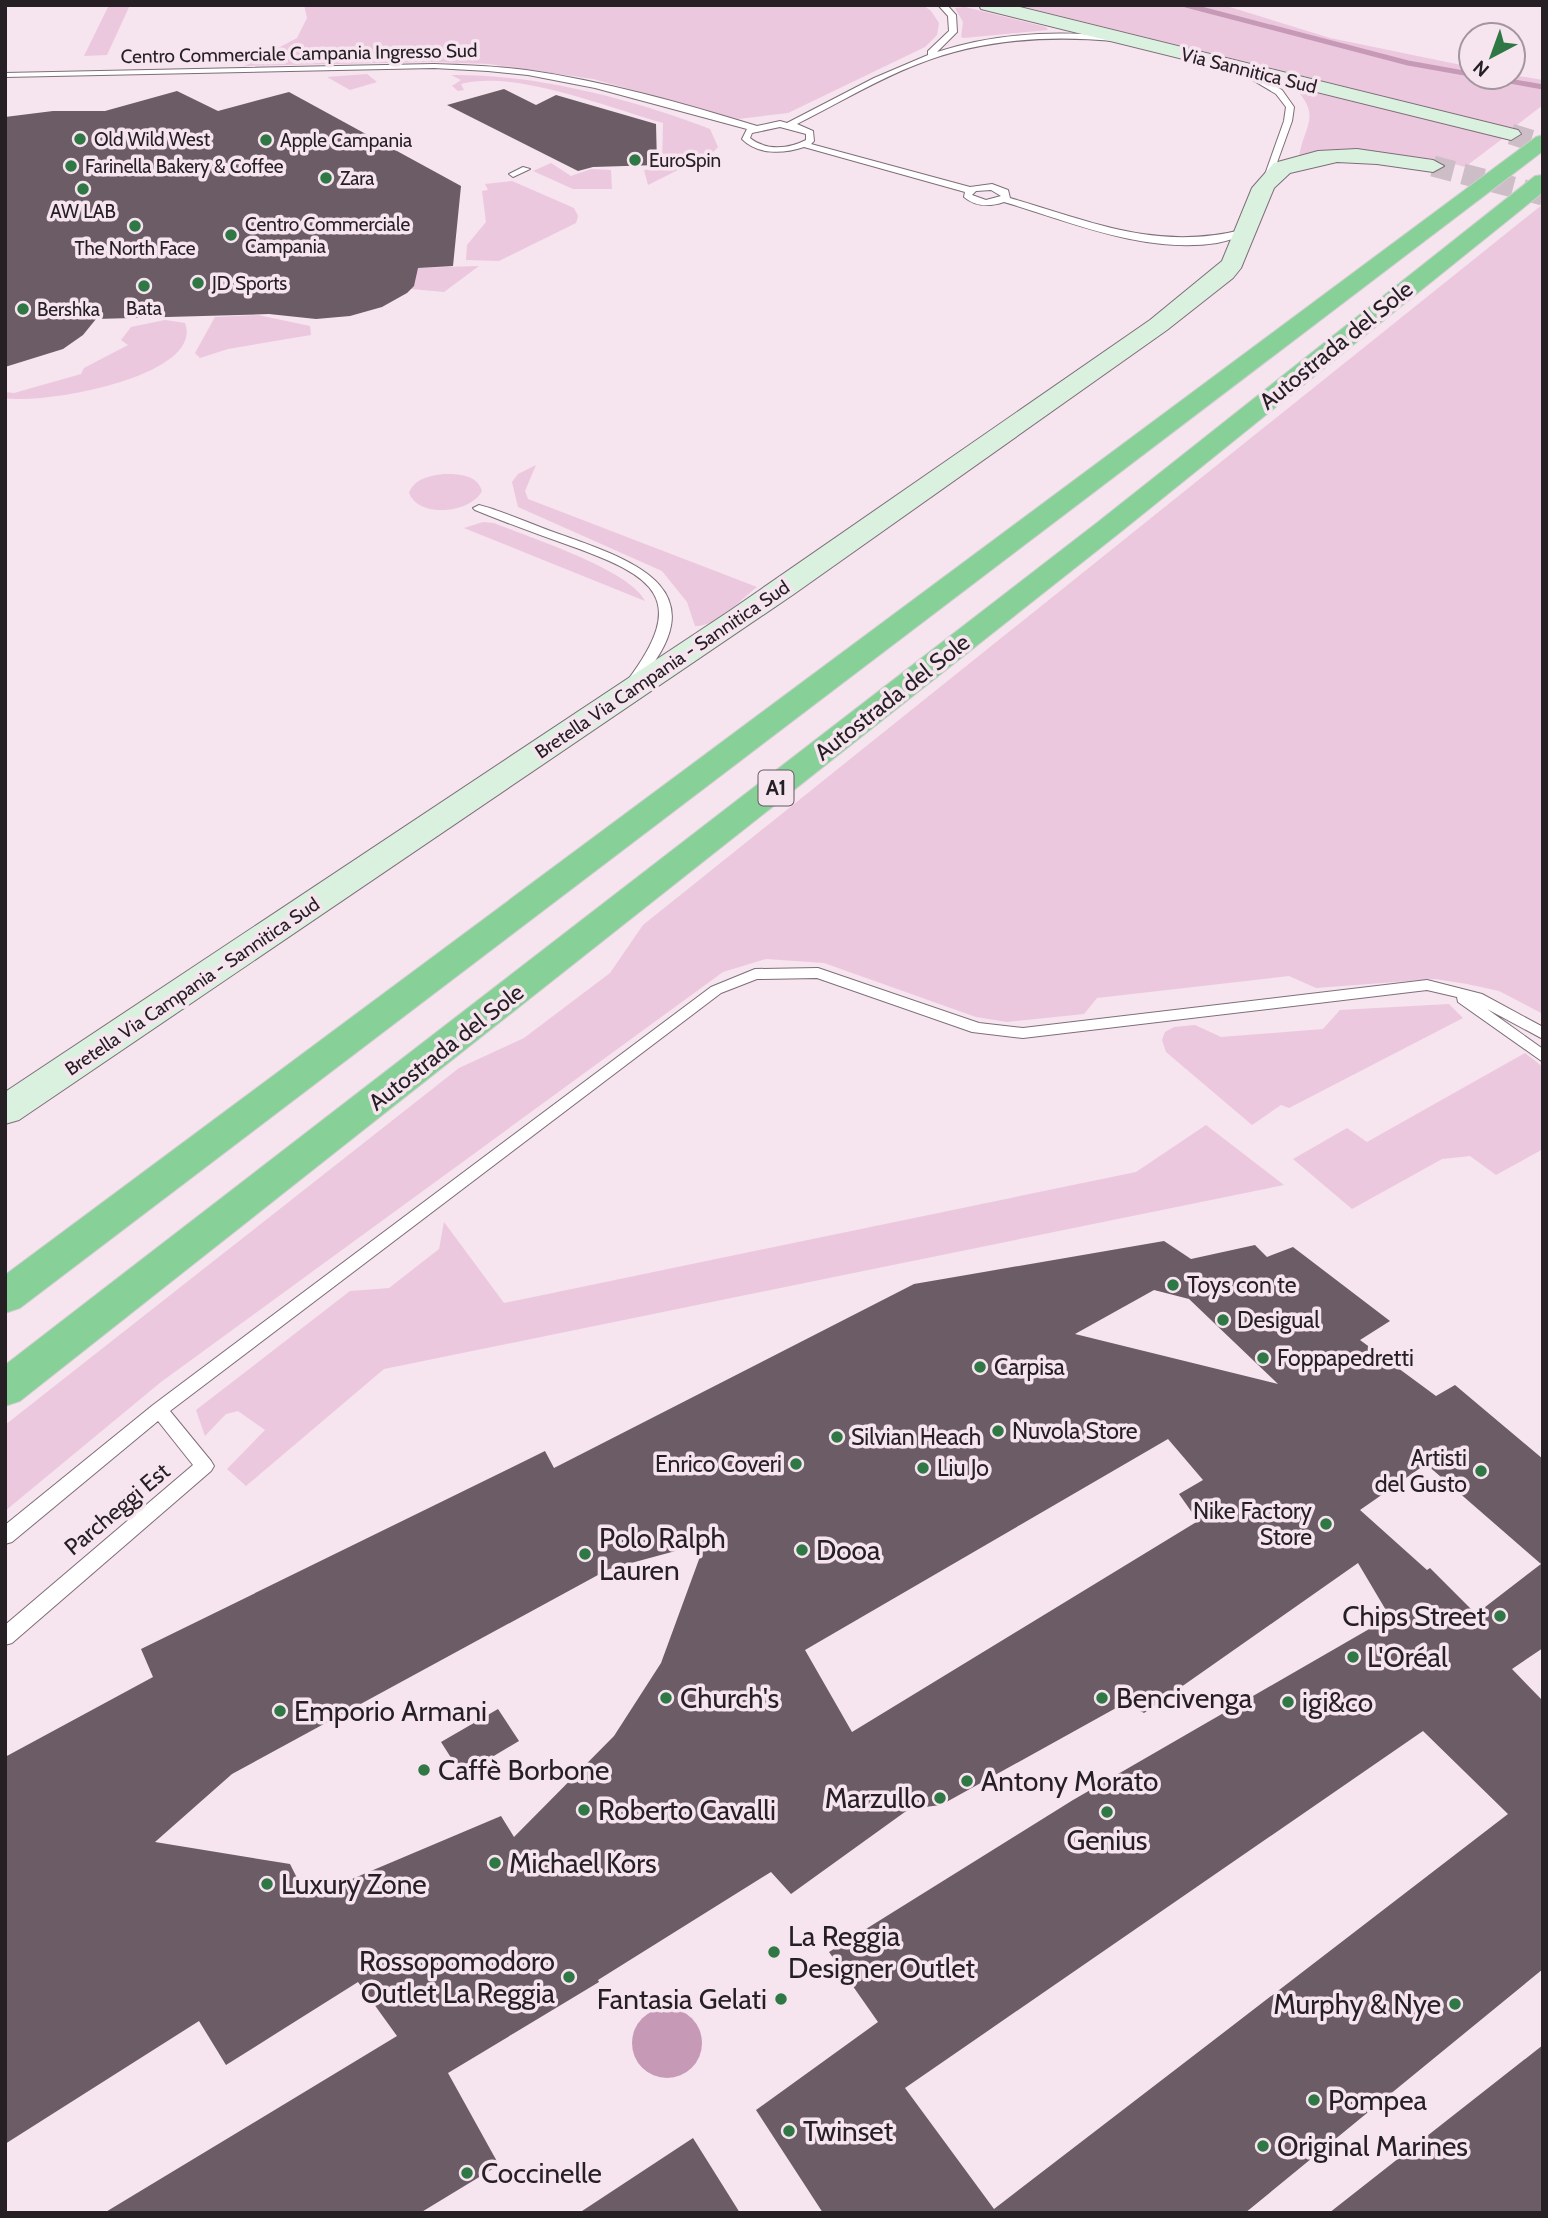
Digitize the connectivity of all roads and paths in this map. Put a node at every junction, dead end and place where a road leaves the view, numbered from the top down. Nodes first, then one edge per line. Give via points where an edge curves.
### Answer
1 (942, 5) edge
2 (988, 5) edge
3 (1133, 42) junction
4 (927, 57) junction
5 (1237, 67) junction
6 (5, 75) edge
7 (789, 125) junction
8 (754, 128) junction
9 (1511, 134) tunnel mouth
10 (1543, 141) edge
11 (805, 145) junction
12 (1433, 166) tunnel mouth
13 (526, 169) dead end
14 (513, 174) dead end
15 (1267, 180) junction
16 (1543, 181) edge
17 (969, 190) junction
18 (1004, 199) junction
19 (1245, 232) junction
20 (479, 508) dead end
21 (614, 700) junction
22 (1453, 991) junction
23 (1543, 1034) edge
24 (1543, 1057) edge
25 (5, 1111) edge
26 (5, 1297) edge
27 (5, 1389) edge
28 (159, 1410) junction
29 (5, 1536) edge
30 (5, 1636) edge

1 - 4 lane, Centro Commerciale Campania Ingresso Sud via 952,15 953,32
2 - 3 street, Via Sannitica Sud
3 - 4 lane, Centro Commerciale Campania Ingresso Sud via 1085,36 1014,36
3 - 5 street, Via Sannitica Sud
4 - 7 lane, Centro Commerciale Campania Ingresso Sud
5 - 9 street, Via Sannitica Sud
5 - 15 lane via 1279,92 1290,107
6 - 8 lane, Centro Commerciale Campania Ingresso Sud via 484,68 600,86
7 - 8 lane, Centro Commerciale Campania Ingresso Sud
7 - 11 lane via 810,133
8 - 11 lane via 746,135 755,146
10 - 26 highway, Autostrada del Sole / A1
11 - 17 lane
12 - 15 street via 1382,158 1323,159 1281,169
13 - 14 lane
15 - 19 street, Bretella Via Campania - Sannitica Sud
16 - 27 highway, Autostrada del Sole / A1 via 1097,537
17 - 18 lane via 998,189 1005,192
17 - 18 lane via 968,197 975,201
18 - 19 lane via 1165,241 1213,241
19 - 21 street, Bretella Via Campania - Sannitica Sud via 1228,270 1081,380 699,646
20 - 21 lane via 615,559 645,575 664,598 666,629 644,670
21 - 25 street, Bretella Via Campania - Sannitica Sud
22 - 23 lane via 1477,997
22 - 24 lane
22 - 28 lane via 1427,985 1023,1033 976,1028 818,973 755,974 716,990
28 - 29 lane
28 - 30 lane, Parcheggi Est via 205,1466

